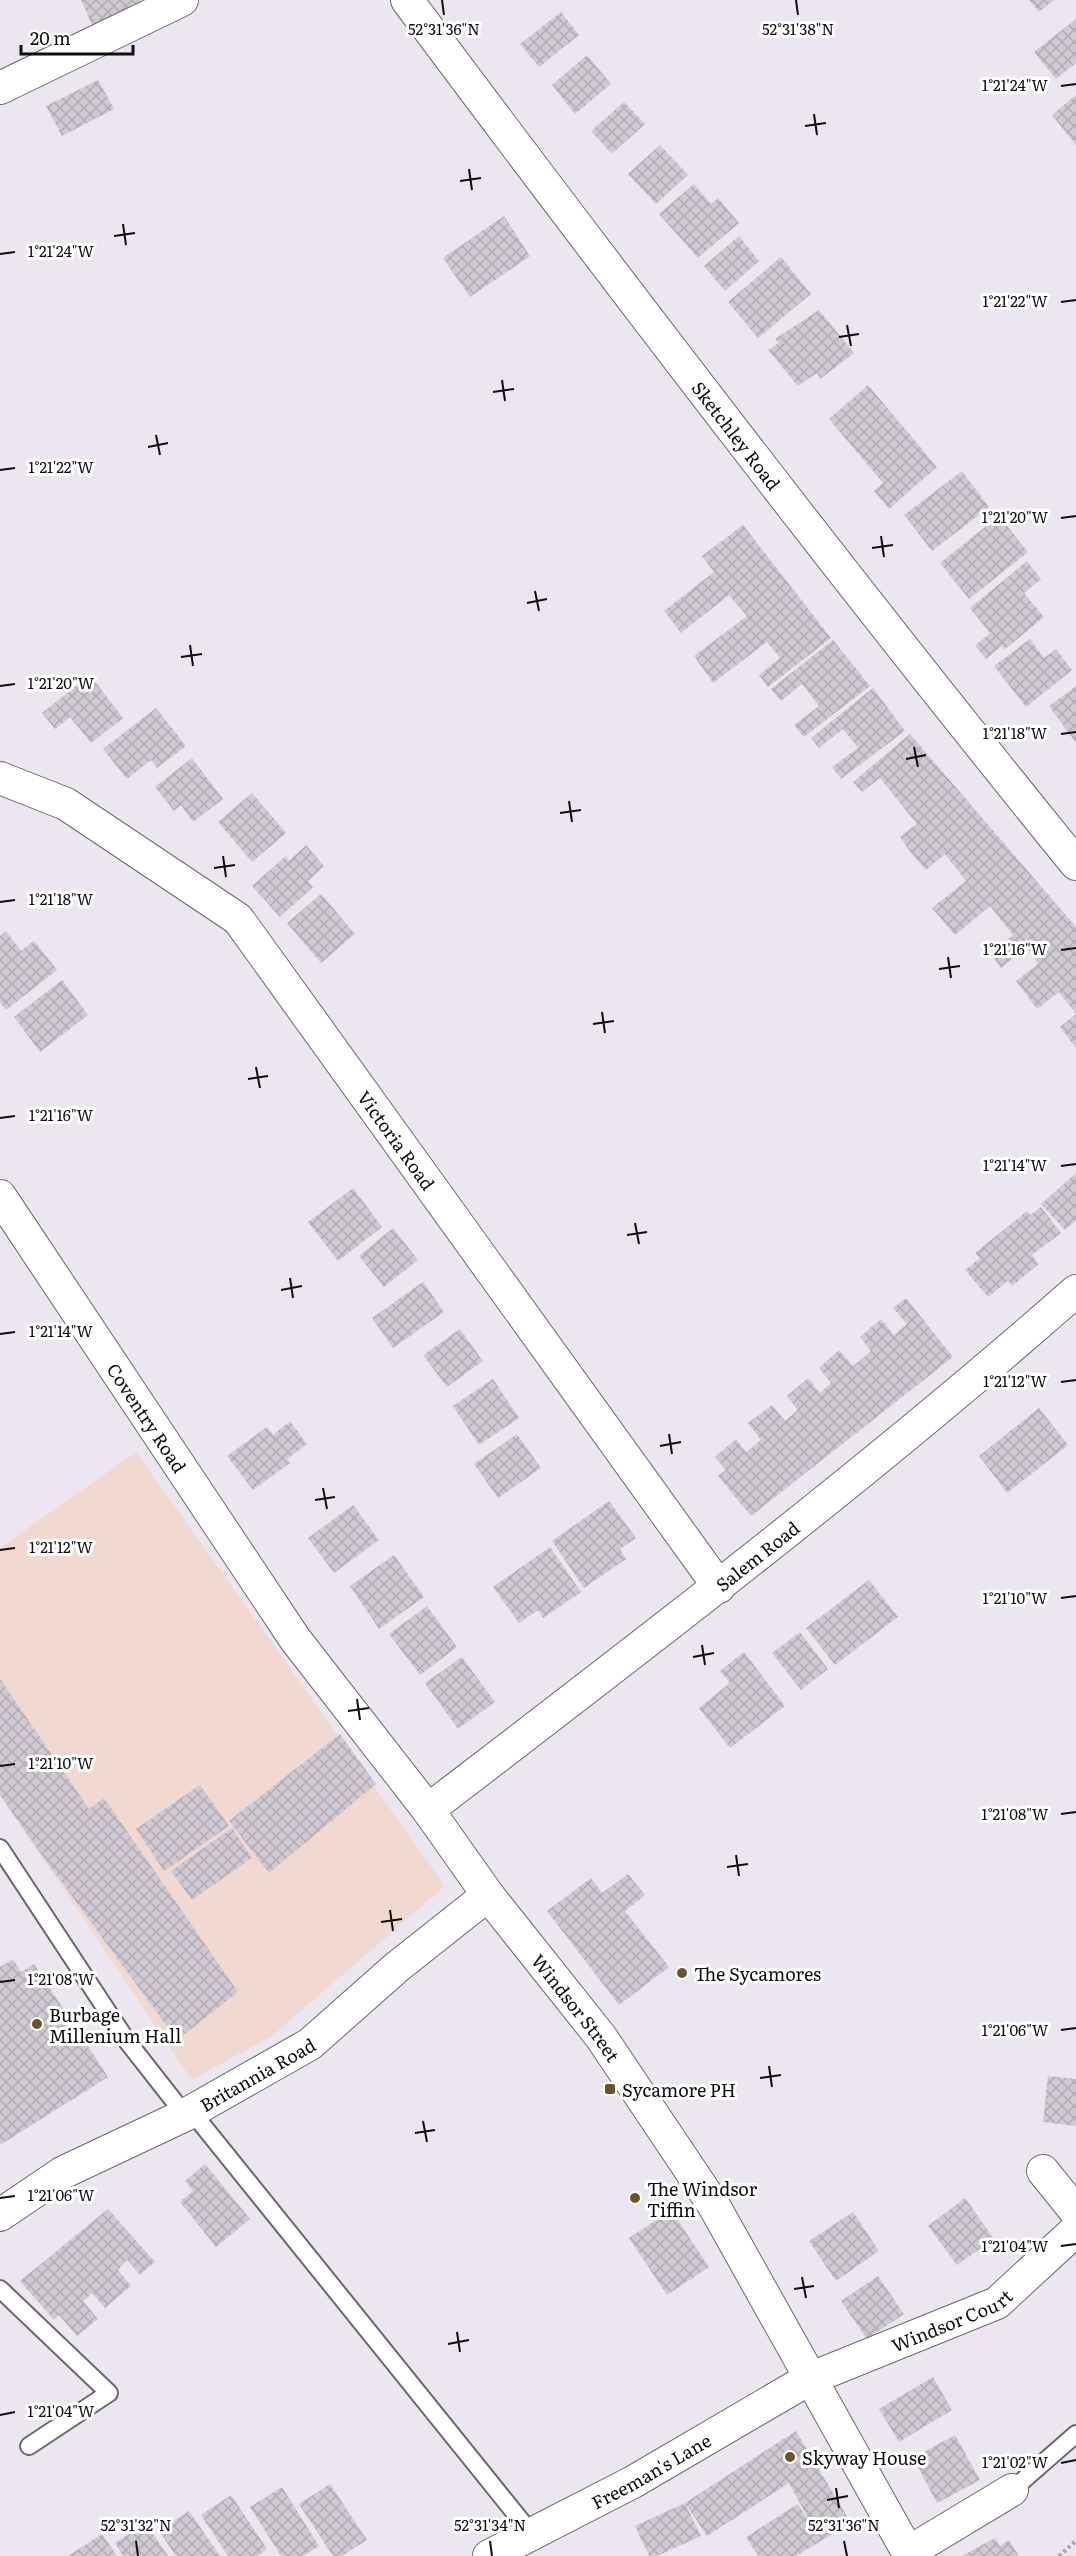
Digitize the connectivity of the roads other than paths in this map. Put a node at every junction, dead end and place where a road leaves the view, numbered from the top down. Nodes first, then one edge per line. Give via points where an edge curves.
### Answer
1 (182, 0) edge
2 (407, 0) edge
3 (0, 88) edge
4 (0, 778) edge
5 (1076, 864) edge
6 (0, 1196) edge
7 (1076, 1292) edge
8 (719, 1587) junction
9 (295, 1639) joint
10 (428, 1810) junction
11 (0, 1848) edge
12 (488, 1895) junction
13 (188, 2113) junction
14 (1043, 2171) dead end
15 (1076, 2212) edge
16 (0, 2215) edge
17 (1076, 2230) edge
18 (0, 2289) edge
19 (809, 2379) junction
20 (1076, 2434) edge
21 (29, 2446) dead end
22 (1012, 2490) joint
23 (531, 2533) junction
24 (910, 2554) edge
25 (489, 2556) edge

1 - 3 street
2 - 5 street, Sketchley Road via 612,275 954,714
4 - 8 street, Victoria Road via 66,804 238,919
6 - 9 street, Coventry Road
7 - 8 street, Salem Road
8 - 10 street, Salem Road
9 - 10 street, Windsor Street
10 - 12 street, Windsor Street
11 - 13 lane via 127,2041
12 - 13 street, Britannia Road via 310,2043
12 - 19 street, Windsor Street via 601,2037 713,2204
13 - 16 street, Britannia Road via 62,2173
13 - 23 lane
14 - 15 street
17 - 19 street, Windsor Court via 997,2303
18 - 21 lane via 109,2393
19 - 23 street, Freeman's Lane via 633,2482
19 - 24 street, Windsor Street
20 - 22 lane
22 - 24 street
23 - 25 street, Freeman's Lane

